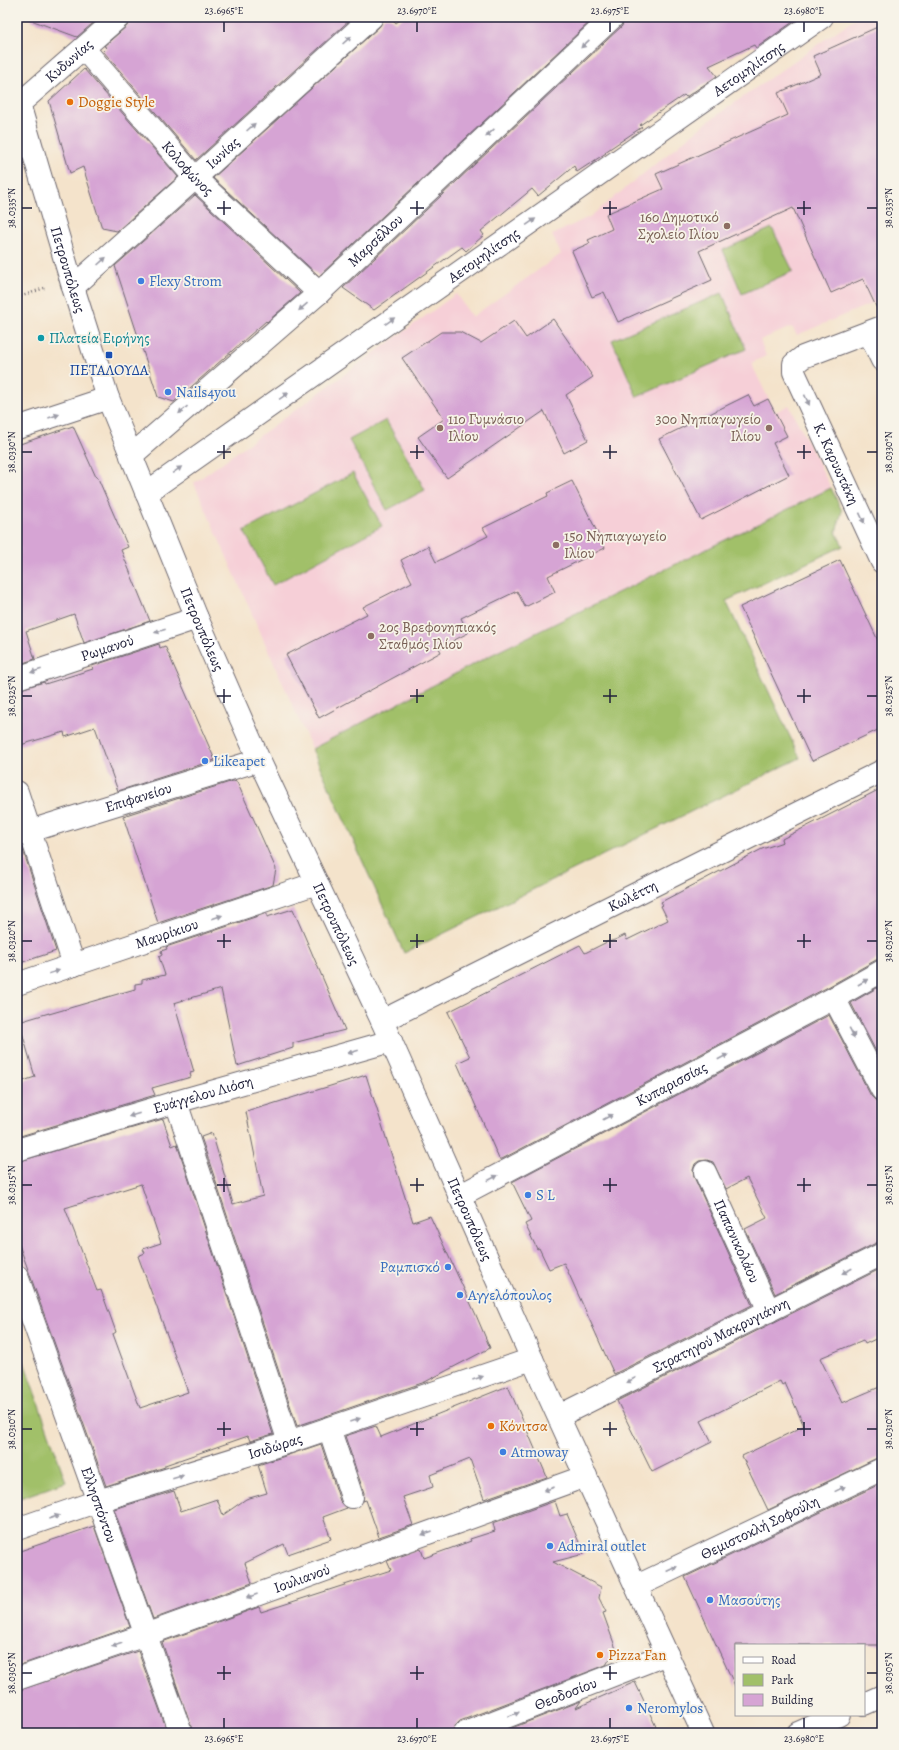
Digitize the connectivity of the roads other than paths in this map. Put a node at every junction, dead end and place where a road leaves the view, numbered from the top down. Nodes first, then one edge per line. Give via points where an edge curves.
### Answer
1 (119, 17) edge
2 (372, 17) edge
3 (613, 17) edge
4 (822, 17) edge
5 (84, 49) junction
6 (18, 101) edge
7 (24, 145) edge
8 (195, 178) junction
9 (73, 287) junction
10 (319, 292) junction
11 (875, 330) edge
12 (882, 360) edge
13 (108, 398) junction
14 (17, 428) edge
15 (130, 456) junction
16 (146, 493) junction
17 (882, 562) edge
18 (197, 618) junction
19 (17, 678) edge
20 (259, 760) junction
21 (882, 771) edge
22 (17, 792) edge
23 (24, 833) edge
24 (317, 883) junction
25 (74, 965) junction
26 (882, 971) edge
27 (17, 984) edge
28 (834, 998) junction
29 (382, 1021) junction
30 (390, 1041) junction
31 (882, 1090) edge
32 (176, 1102) junction
33 (17, 1150) edge
34 (705, 1172) dead end
35 (459, 1196) junction
36 (882, 1254) edge
37 (17, 1276) edge
38 (769, 1311) junction
39 (532, 1359) junction
40 (559, 1416) junction
41 (329, 1428) junction
42 (289, 1442) junction
43 (882, 1469) edge
44 (586, 1476) junction
45 (352, 1497) dead end
46 (98, 1501) junction
47 (17, 1529) edge
48 (637, 1586) junction
49 (145, 1635) junction
50 (667, 1654) junction
51 (17, 1679) edge
52 (882, 1696) edge
53 (865, 1704) edge
54 (837, 1716) edge
55 (181, 1733) edge
56 (465, 1733) edge
57 (703, 1733) edge
58 (798, 1733) edge

1 - 5 street, Κυδωνίας
8 -> 2 street, Ιωνίας
3 -> 10 street, Μαρσέλλου
16 -> 4 street, Αετομηλίτσης
5 - 6 street, Κυδωνίας
5 - 8 street, Κολοφώνος
6 - 7 street, Πετρουπόλεως
7 - 9 street, Πετρουπόλεως
9 -> 8 street, Ιωνίας
8 - 10 street, Κολοφώνος
9 - 13 street, Πετρουπόλεως
10 -> 15 street, Μαρσέλλου
11 - 12 street
11 -> 17 street, Κ. Καρυωτάκη via 803,357 794,364 794,372
14 -> 13 street
13 - 15 street, Πετρουπόλεως
15 - 16 street, Πετρουπόλεως
16 - 18 street, Πετρουπόλεως
18 -> 19 street, Ρωμανού
18 - 20 street, Πετρουπόλεως
20 - 23 street, Επιφανείου
20 - 24 street, Πετρουπόλεως
21 - 29 street, Κωλέττη
22 - 23 street
23 - 25 street
25 -> 24 street, Μαυρίκιου
24 - 29 street, Πετρουπόλεως
27 -> 25 street, Μαυρίκιου
28 -> 26 street, Κυπαρισσίας
28 -> 31 street
35 -> 28 street, Κυπαρισσίας
29 - 30 street, Πετρουπόλεως
30 -> 32 street, Ευάγγελου Λιόση
30 - 35 street, Πετρουπόλεως
32 -> 33 street, Ευάγγελου Λιόση
32 - 42 street
34 - 38 street, Παπανικολάου
35 - 39 street, Πετρουπόλεως
36 -> 38 street, Στρατηγού Μακρυγιάννη
37 - 46 street, Ελλησπόντου
38 -> 40 street, Στρατηγού Μακρυγιάννη
39 - 40 street, Πετρουπόλεως
41 -> 39 street, Ισιδώρας
40 - 44 street, Πετρουπόλεως
41 - 42 street, Ισιδώρας
41 - 45 street
46 -> 42 street, Ισιδώρας
48 -> 43 street, Θεμιστοκλή Σοφούλη
44 - 48 street, Πετρουπόλεως
44 -> 49 street, Ιουλιανού
47 -> 46 street, Ισιδώρας
46 - 49 street, Ελλησπόντου
48 - 50 street, Πετρουπόλεως
49 -> 51 street, Ιουλιανού
49 - 55 street, Ελλησπόντου
56 -> 50 street, Θεοδοσίου
50 - 57 street, Πετρουπόλεως
52 - 53 street
54 - 58 street

